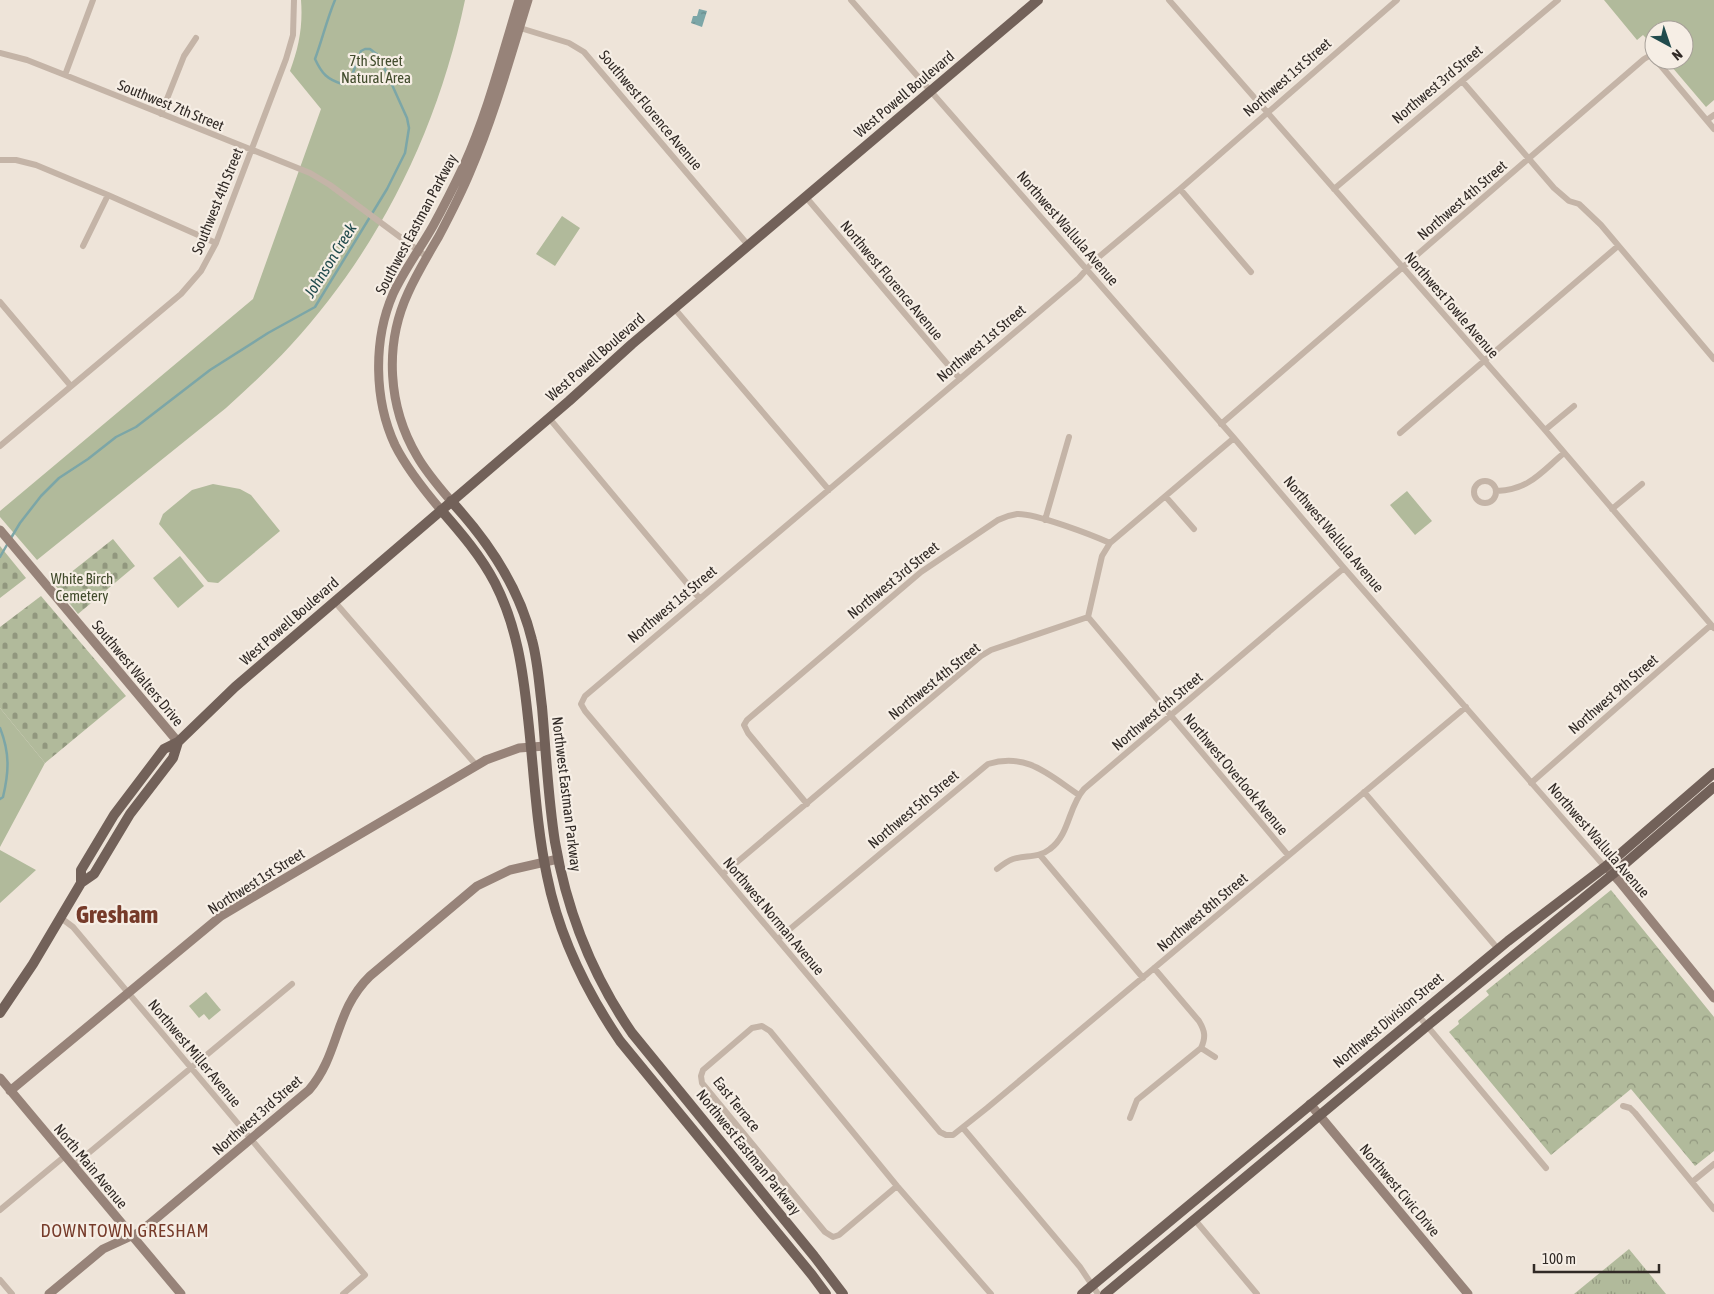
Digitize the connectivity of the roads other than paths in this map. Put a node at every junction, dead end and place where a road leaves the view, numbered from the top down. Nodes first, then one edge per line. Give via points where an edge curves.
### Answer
1 (93, 0) edge
2 (294, 0) edge
3 (518, 0) edge
4 (528, 0) edge
5 (851, 0) edge
6 (1038, 0) edge
7 (1169, 0) edge
8 (1397, 0) edge
9 (1558, 0) edge
10 (515, 26) junction
11 (196, 38) dead end
12 (0, 53) edge
13 (1644, 59) edge
14 (1665, 70) edge
15 (65, 75) junction
16 (1462, 81) junction
17 (930, 91) junction
18 (1267, 112) junction
19 (161, 114) junction
20 (1714, 115) edge
21 (1707, 120) junction
22 (1714, 128) edge
23 (251, 151) junction
24 (1529, 159) junction
25 (0, 160) edge
26 (1180, 189) junction
27 (1334, 189) junction
28 (108, 195) junction
29 (805, 196) junction
30 (216, 243) junction
31 (748, 245) junction
32 (83, 246) dead end
33 (1618, 246) junction
34 (418, 250) junction
35 (427, 257) junction
36 (1403, 267) junction
37 (1087, 270) junction
38 (1251, 272) dead end
39 (0, 302) edge
40 (674, 308) junction
41 (1714, 359) edge
42 (1484, 361) junction
43 (960, 379) junction
44 (70, 385) junction
45 (1574, 406) dead end
46 (549, 418) junction
47 (1221, 424) junction
48 (1545, 430) junction
49 (1400, 433) dead end
50 (1068, 437) dead end
51 (1234, 438) junction
52 (1, 444) edge
53 (1564, 453) junction
54 (1642, 484) dead end
55 (829, 490) junction
56 (1497, 491) dead end
57 (1166, 497) junction
58 (451, 501) junction
59 (1612, 509) junction
60 (441, 510) junction
61 (1045, 520) junction
62 (1194, 528) dead end
63 (0, 530) edge
64 (1110, 543) junction
65 (1344, 568) junction
66 (700, 599) junction
67 (334, 602) junction
68 (1088, 617) junction
69 (1713, 626) edge
70 (582, 704) joint
71 (1466, 707) junction
72 (1171, 716) junction
73 (178, 742) junction
74 (532, 746) junction
75 (545, 746) junction
76 (477, 766) junction
77 (1714, 773) edge
78 (1531, 783) junction
79 (1714, 787) edge
80 (1364, 792) junction
81 (1079, 795) junction
82 (807, 804) junction
83 (1040, 855) junction
84 (1288, 855) junction
85 (558, 859) junction
86 (544, 862) junction
87 (1605, 867) junction
88 (996, 869) dead end
89 (723, 874) junction
90 (1613, 874) junction
91 (61, 918) junction
92 (778, 939) junction
93 (1498, 949) junction
94 (1154, 968) junction
95 (1143, 978) junction
96 (292, 984) dead end
97 (129, 993) junction
98 (1714, 998) edge
99 (0, 1013) edge
100 (1418, 1014) junction
101 (1427, 1026) junction
102 (1201, 1048) junction
103 (1216, 1057) dead end
104 (191, 1068) junction
105 (0, 1078) edge
106 (10, 1091) junction
107 (1310, 1104) junction
108 (1623, 1106) dead end
109 (1320, 1116) junction
110 (1130, 1118) dead end
111 (962, 1128) junction
112 (953, 1135) joint
113 (251, 1140) junction
114 (65, 1156) junction
115 (1714, 1164) edge
116 (74, 1166) junction
117 (1546, 1168) dead end
118 (1692, 1182) junction
119 (897, 1186) junction
120 (1714, 1209) edge
121 (0, 1210) edge
122 (1195, 1220) junction
123 (132, 1236) junction
124 (0, 1280) edge
125 (1095, 1290) edge
126 (12, 1294) edge
127 (48, 1294) edge
128 (181, 1294) edge
129 (343, 1294) edge
130 (826, 1294) edge
131 (843, 1294) edge
132 (991, 1294) edge
133 (1082, 1294) edge
134 (1105, 1294) edge
135 (1257, 1294) edge
136 (1468, 1294) edge

1 - 15 street
2 - 23 street, Southwest 4th Street via 293,35
3 - 10 street, Southwest Eastman Parkway
4 - 10 street, Southwest Eastman Parkway
5 - 17 street, Northwest Wallula Avenue
6 - 17 main road, West Powell Boulevard
7 - 18 street, Northwest Towle Avenue
8 - 18 street, Northwest 1st Street
9 - 16 street, Northwest 3rd Street
10 - 31 street, Southwest Florence Avenue via 569,43 584,52
10 - 34 street, Southwest Eastman Parkway via 475,140
10 - 35 street, Southwest Eastman Parkway via 497,103 482,144
11 - 19 street via 184,56
12 - 15 street, Southwest 7th Street
13 - 24 street, Northwest 4th Street
14 - 21 street
15 - 19 street, Southwest 7th Street
16 - 24 street
16 - 27 street, Northwest 3rd Street
17 - 29 main road, West Powell Boulevard
17 - 37 street, Northwest Wallula Avenue
18 - 26 street, Northwest 1st Street
18 - 27 street, Northwest Towle Avenue
19 - 23 street, Southwest 7th Street
20 - 21 street
21 - 22 street
23 - 30 street, Southwest 4th Street
23 - 34 street, Southwest 7th Street via 310,173
24 - 33 street via 1561,195 1588,211
24 - 36 street, Northwest 4th Street
25 - 28 street via 26,162
26 - 37 street, Northwest 1st Street
26 - 38 street
27 - 36 street, Northwest Towle Avenue
28 - 30 street
28 - 32 street
29 - 31 main road, West Powell Boulevard
29 - 43 street, Northwest Florence Avenue
30 - 44 street, Southwest 4th Street via 201,271 180,294
31 - 40 main road, West Powell Boulevard
33 - 41 street
33 - 42 street
34 - 35 street, Southwest 7th Street
34 - 60 street, Southwest Eastman Parkway via 400,281 385,318 379,358 380,383 384,414 394,444 414,477
35 - 58 street, Southwest Eastman Parkway via 407,294 397,322 393,382 398,411 412,447
36 - 42 street, Northwest Towle Avenue
36 - 47 street, Northwest 4th Street
37 - 43 street, Northwest 1st Street
37 - 47 street, Northwest Wallula Avenue
39 - 44 street
40 - 46 main road, West Powell Boulevard
40 - 55 street
42 - 48 street, Northwest Towle Avenue
42 - 49 street
43 - 55 street, Northwest 1st Street
44 - 52 street, Southwest 4th Street
45 - 48 street
46 - 58 main road, West Powell Boulevard
46 - 66 street
47 - 51 street, Northwest Wallula Avenue
48 - 53 street, Northwest Towle Avenue
50 - 61 street
51 - 57 street
51 - 65 street, Northwest Wallula Avenue
53 - 56 street via 1530,482 1511,490
53 - 59 street, Northwest Towle Avenue
54 - 59 street
55 - 66 street, Northwest 1st Street
57 - 62 street
57 - 64 street
58 - 60 main road, West Powell Boulevard
58 - 75 main road, Northwest Eastman Parkway via 492,550 524,612 536,656
59 - 69 street, Northwest Towle Avenue
60 - 67 main road, West Powell Boulevard
60 - 74 main road, Northwest Eastman Parkway via 486,567 511,619 522,660
61 - 64 street, Northwest 3rd Street
61 - 82 street, Northwest 3rd Street via 1027,515 998,520 922,572 748,720 744,725 748,733
63 - 73 street, Southwest Walters Drive
64 - 68 street via 1102,556
65 - 71 street, Northwest Wallula Avenue
65 - 72 street, Northwest 6th Street
66 - 70 street, Northwest 1st Street via 585,696
67 - 73 main road, West Powell Boulevard via 235,687
67 - 76 street
68 - 72 street, Northwest Overlook Avenue
68 - 82 street, Northwest 4th Street via 981,656
69 - 78 street, Northwest 9th Street
70 - 89 street, Northwest Norman Avenue via 585,712
71 - 78 street, Northwest Wallula Avenue
71 - 80 street, Northwest 8th Street
72 - 81 street, Northwest 6th Street
72 - 84 street, Northwest Overlook Avenue
73 - 91 main road, West Powell Boulevard via 173,758 130,814 94,874 82,883
74 - 75 street, Northwest 1st Street
74 - 76 street, Northwest 1st Street via 507,752
74 - 86 main road, Northwest Eastman Parkway
75 - 85 main road, Northwest Eastman Parkway
76 - 97 street, Northwest 1st Street via 228,912
77 - 87 main road, Northwest Division Street
78 - 87 street, Northwest Wallula Avenue
79 - 90 main road, Northwest Division Street
80 - 84 street, Northwest 8th Street
80 - 93 street
81 - 83 street, Northwest 6th Street via 1063,835
81 - 92 street, Northwest 5th Street via 1027,762 1007,759 988,764
82 - 89 street, Northwest 4th Street
83 - 88 street via 1014,858
83 - 95 street
84 - 94 street, Northwest 8th Street
85 - 86 street, Northwest 3rd Street
85 - 131 main road, Northwest Eastman Parkway via 580,938 617,1010
86 - 113 street, Northwest 3rd Street via 498,874 478,886 370,976 344,1013 328,1063 316,1082
86 - 130 main road, Northwest Eastman Parkway via 567,944 604,1018
87 - 90 street, Northwest Wallula Avenue
87 - 93 main road, Northwest Division Street
89 - 92 street, Northwest Norman Avenue
90 - 98 street, Northwest Wallula Avenue
90 - 101 main road, Northwest Division Street
91 - 97 street, Northwest Miller Avenue via 74,927
91 - 99 main road, West Powell Boulevard
92 - 112 street, Northwest Norman Avenue via 940,1132
93 - 100 main road, Northwest Division Street
94 - 95 street, Northwest 8th Street
94 - 102 street via 1204,1029 1205,1039
95 - 111 street, Northwest 8th Street
96 - 104 street
97 - 104 street, Northwest Miller Avenue
97 - 106 street, Northwest 1st Street
100 - 101 street
100 - 107 main road, Northwest Division Street
101 - 109 main road, Northwest Division Street
101 - 117 street
102 - 103 street
102 - 110 street via 1137,1100
104 - 113 street, Northwest Miller Avenue
104 - 116 street
105 - 106 street, North Main Avenue
106 - 114 street, North Main Avenue
107 - 109 street, Northwest Civic Drive
107 - 125 main road, Northwest Division Street
108 - 118 street via 1635,1113
109 - 122 main road, Northwest Division Street
109 - 136 street, Northwest Civic Drive
111 - 112 street, Northwest 8th Street
111 - 125 street via 1080,1267
113 - 123 street, Northwest 3rd Street
113 - 129 street, Northwest Miller Avenue via 365,1275
114 - 116 street, North Main Avenue
114 - 121 street
115 - 118 street
116 - 123 street, North Main Avenue
118 - 120 street
119 - 119 street, East Terrace via 833,1237 825,1232 702,1083 700,1076 703,1070 752,1028 762,1026 770,1031
119 - 132 street, East Terrace
122 - 134 main road, Northwest Division Street
122 - 135 street
123 - 127 street, Northwest 3rd Street via 103,1249
123 - 128 street, North Main Avenue
124 - 126 street
125 - 133 main road, Northwest Division Street

